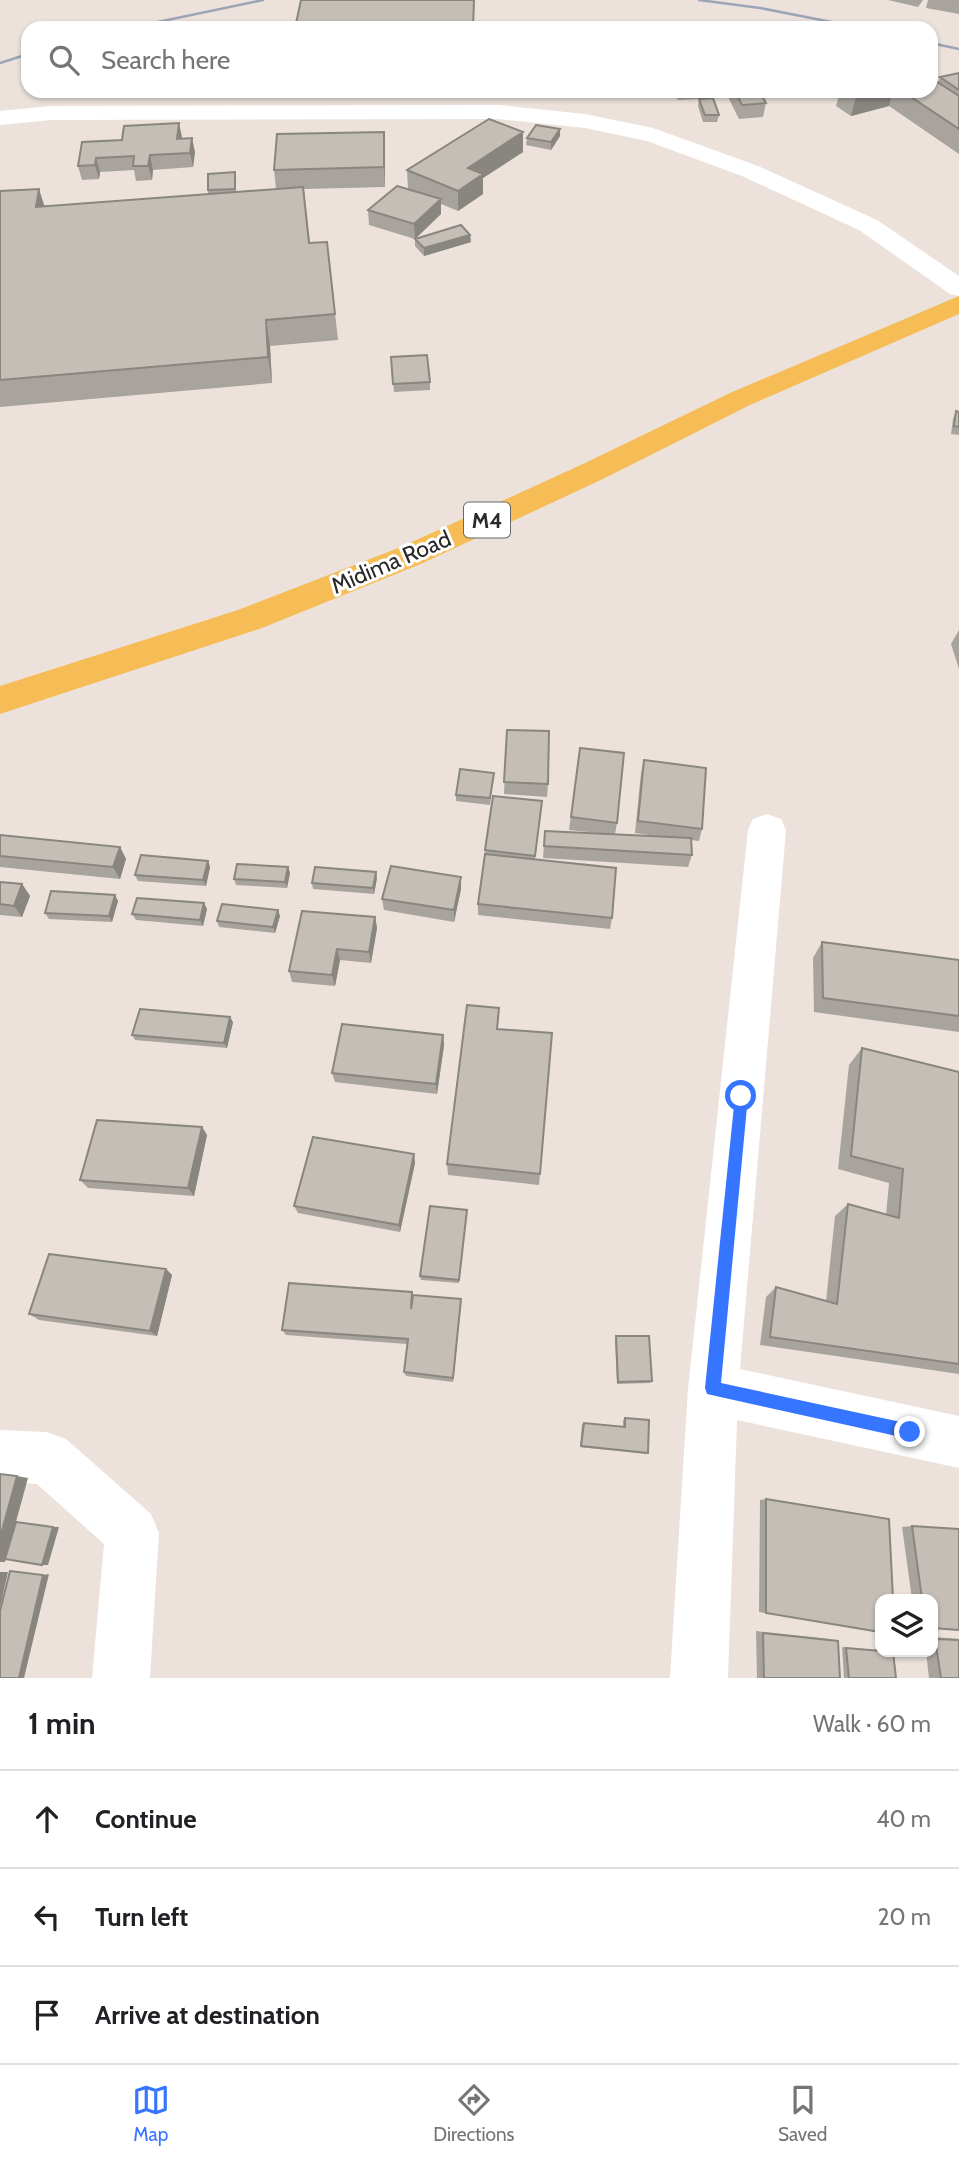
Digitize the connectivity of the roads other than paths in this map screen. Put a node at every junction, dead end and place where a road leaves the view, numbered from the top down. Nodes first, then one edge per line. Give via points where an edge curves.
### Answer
1 (0, 118) edge
2 (959, 288) edge
3 (959, 303) edge
4 (0, 700) edge
5 (767, 830) dead end
6 (713, 1388) junction
7 (959, 1442) edge
8 (0, 1456) edge
9 (121, 1678) edge
10 (699, 1678) edge

1 - 2 street via 51,113 499,112 585,121 653,135 762,177 868,225
3 - 4 main road, Midima Road / M4 via 740,399 412,555 250,619
5 - 6 street
6 - 7 street
6 - 10 street
8 - 9 street via 47,1458 132,1533

